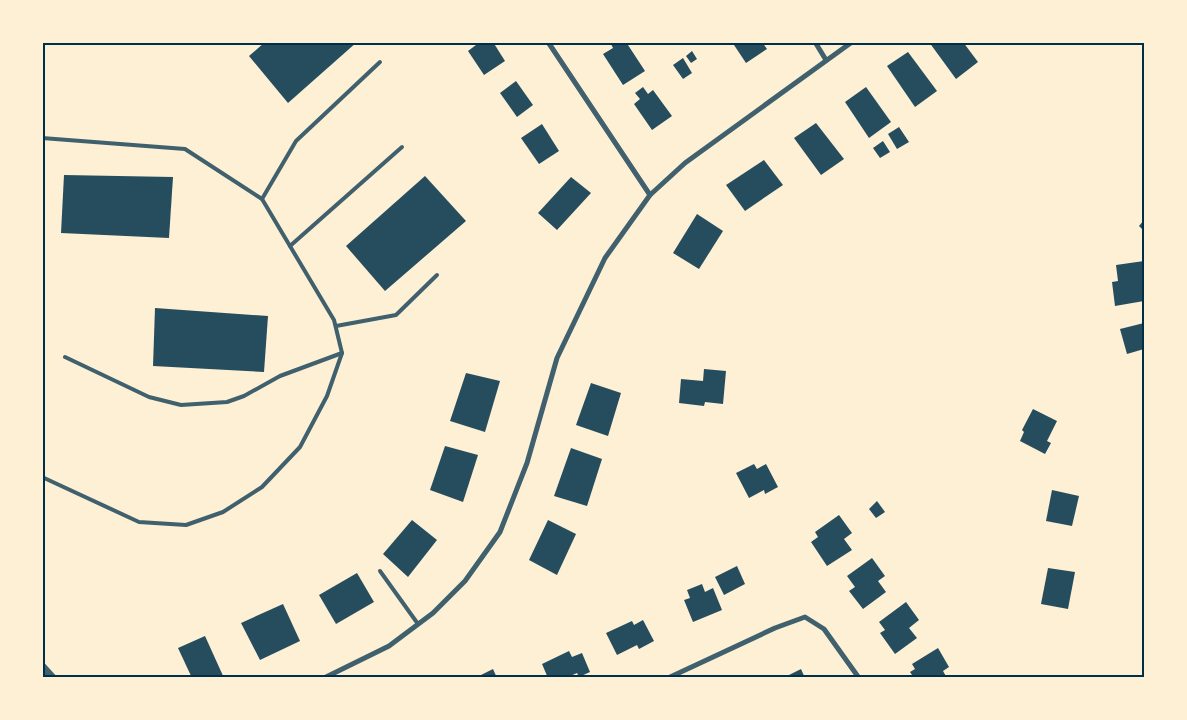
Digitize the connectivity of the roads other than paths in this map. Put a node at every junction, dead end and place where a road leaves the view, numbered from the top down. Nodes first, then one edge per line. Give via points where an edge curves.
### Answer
1 (548, 42) edge
2 (815, 42) edge
3 (852, 42) edge
4 (826, 60) junction
5 (380, 62) dead end
6 (42, 138) edge
7 (402, 148) dead end
8 (650, 195) junction
9 (262, 199) junction
10 (290, 246) junction
11 (437, 275) dead end
12 (336, 326) junction
13 (342, 354) junction
14 (65, 356) dead end
15 (42, 477) edge
16 (380, 571) dead end
17 (418, 624) junction
18 (42, 667) edge
19 (52, 678) edge
20 (324, 678) edge
21 (668, 678) edge
22 (859, 678) edge

1 - 8 street
2 - 4 street
3 - 4 street
4 - 8 street via 685,163
5 - 9 lane via 296,141
6 - 9 lane via 185,149
7 - 10 lane
8 - 17 street via 605,258 557,358 527,463 500,532 465,581
9 - 10 lane
10 - 12 lane
11 - 12 lane via 396,315
12 - 13 lane
13 - 14 lane via 280,376 227,402 182,405 149,397
13 - 15 lane via 327,396 300,447 262,487 223,512 186,525 139,522
16 - 17 lane
17 - 20 street via 389,646
18 - 19 street
21 - 22 street via 805,617 824,629

